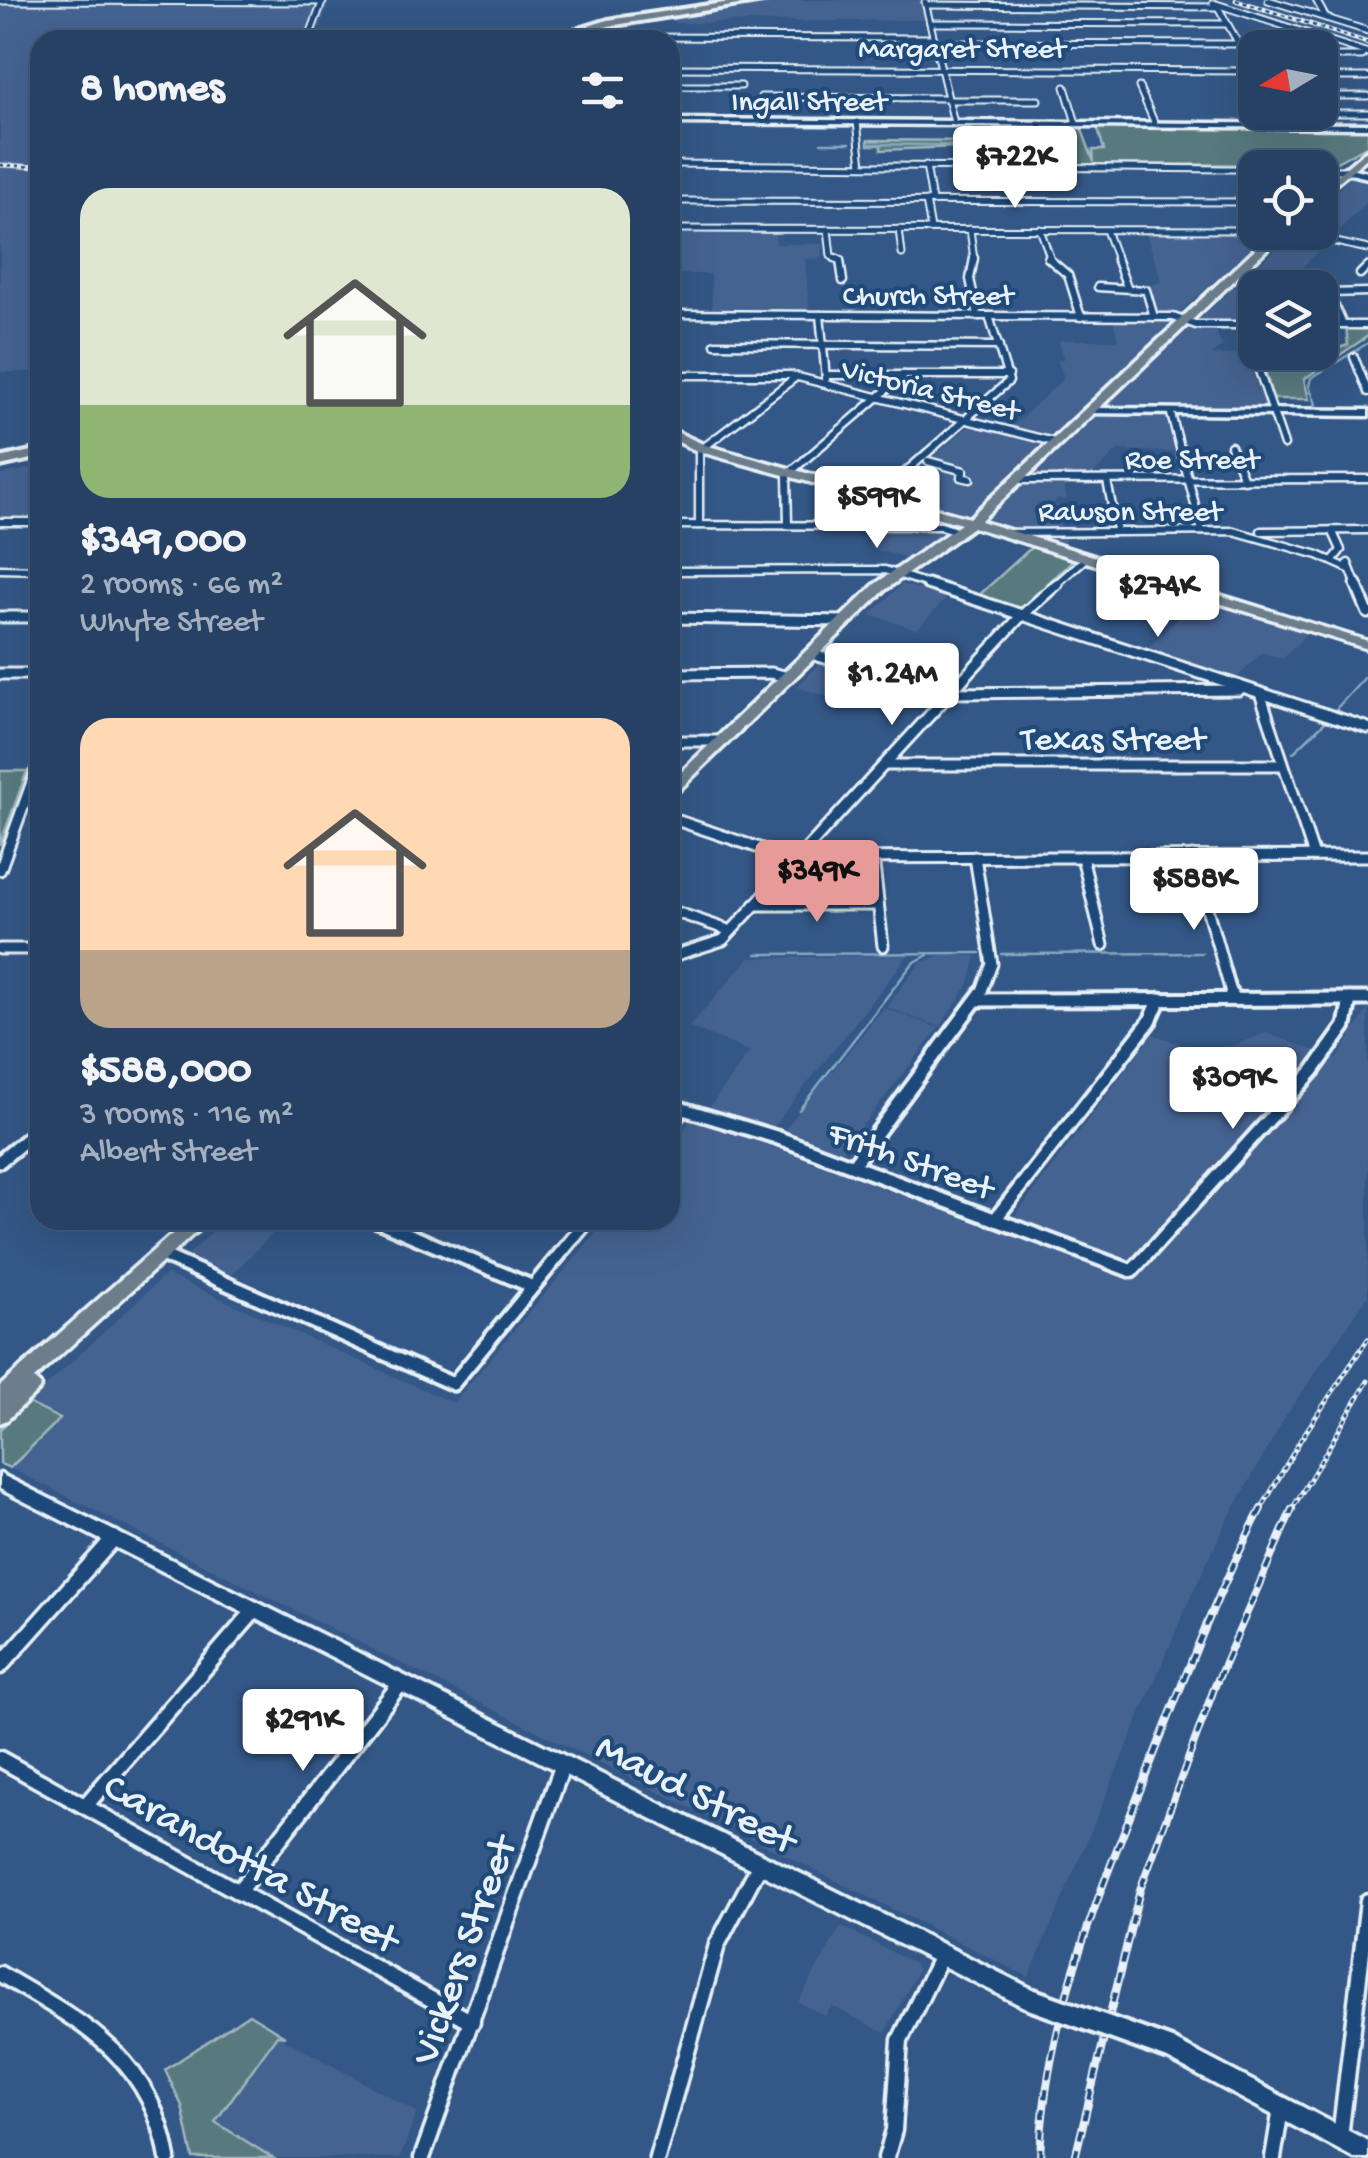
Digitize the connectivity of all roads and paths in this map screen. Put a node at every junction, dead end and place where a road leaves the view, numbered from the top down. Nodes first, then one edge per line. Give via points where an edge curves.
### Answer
1 (744, 0) edge
2 (764, 0) edge
3 (1208, 0) edge
4 (1268, 0) edge
5 (1316, 0) edge
6 (0, 1) edge
7 (323, 1) edge
8 (925, 3) edge
9 (1072, 6) junction
10 (1218, 6) junction
11 (1326, 18) junction
12 (630, 20) junction
13 (930, 23) junction
14 (1078, 24) junction
15 (1227, 24) junction
16 (312, 30) edge
17 (569, 30) edge
18 (589, 30) edge
19 (629, 30) edge
20 (1368, 32) edge
21 (680, 39) edge
22 (934, 41) junction
23 (1238, 42) edge
24 (1238, 44) edge
25 (1368, 55) edge
26 (1338, 56) edge
27 (680, 68) edge
28 (940, 70) junction
29 (1238, 72) edge
30 (1338, 77) edge
31 (1368, 77) edge
32 (680, 86) edge
33 (740, 86) dead end
34 (1065, 86) dead end
35 (1139, 87) dead end
36 (1338, 96) edge
37 (1368, 96) edge
38 (948, 99) junction
39 (1038, 100) dead end
40 (1338, 114) edge
41 (1368, 114) edge
42 (680, 121) edge
43 (770, 122) junction
44 (856, 122) junction
45 (954, 123) junction
46 (1039, 123) junction
47 (1076, 123) junction
48 (1155, 124) junction
49 (1238, 124) edge
50 (1338, 125) edge
51 (1368, 126) edge
52 (1368, 152) edge
53 (680, 164) edge
54 (862, 165) junction
55 (926, 165) junction
56 (1050, 166) junction
57 (1345, 170) junction
58 (1368, 175) edge
59 (1338, 177) edge
60 (680, 201) edge
61 (929, 201) junction
62 (1238, 202) edge
63 (680, 229) edge
64 (828, 229) junction
65 (899, 229) junction
66 (932, 229) junction
67 (970, 229) junction
68 (1040, 229) junction
69 (1106, 230) junction
70 (1238, 230) edge
71 (1338, 242) edge
72 (1368, 249) edge
73 (1261, 250) edge
74 (902, 254) dead end
75 (1368, 266) edge
76 (1360, 274) dead end
77 (844, 281) dead end
78 (1127, 286) junction
79 (1098, 287) dead end
80 (1338, 292) edge
81 (1368, 292) edge
82 (680, 314) edge
83 (1338, 315) edge
84 (820, 316) junction
85 (978, 316) junction
86 (989, 316) junction
87 (1081, 317) junction
88 (1154, 317) junction
89 (1185, 321) junction
90 (1238, 324) edge
91 (1338, 325) edge
92 (1342, 325) junction
93 (1368, 325) edge
94 (715, 344) dead end
95 (823, 345) junction
96 (1000, 346) junction
97 (1354, 357) dead end
98 (1259, 370) edge
99 (826, 374) junction
100 (680, 375) edge
101 (1009, 375) junction
102 (904, 376) junction
103 (796, 377) junction
104 (823, 384) junction
105 (1368, 392) edge
106 (878, 398) junction
107 (1089, 412) junction
108 (1171, 414) junction
109 (1274, 414) junction
110 (1368, 414) edge
111 (964, 420) junction
112 (680, 438) edge
113 (1054, 442) junction
114 (1284, 445) dead end
115 (1232, 446) dead end
116 (702, 448) junction
117 (30, 458) edge
118 (928, 461) dead end
119 (0, 465) edge
120 (790, 472) junction
121 (969, 473) dead end
122 (1016, 480) junction
123 (1188, 480) junction
124 (1244, 480) junction
125 (1368, 480) edge
126 (1107, 481) junction
127 (878, 496) junction
128 (0, 522) edge
129 (30, 522) edge
130 (972, 522) junction
131 (680, 525) edge
132 (700, 525) junction
133 (788, 525) junction
134 (1332, 530) junction
135 (1368, 530) edge
136 (1117, 531) junction
137 (1202, 531) junction
138 (959, 532) junction
139 (1004, 533) junction
140 (1257, 534) junction
141 (1086, 558) junction
142 (1334, 559) junction
143 (0, 569) edge
144 (30, 570) edge
145 (680, 571) edge
146 (897, 574) junction
147 (1368, 613) edge
148 (1021, 616) junction
149 (0, 617) edge
150 (30, 617) edge
151 (680, 618) edge
152 (846, 621) junction
153 (1368, 645) edge
154 (811, 654) junction
155 (0, 674) edge
156 (30, 674) edge
157 (680, 674) edge
158 (788, 676) junction
159 (1256, 692) junction
160 (949, 693) junction
161 (1368, 728) edge
162 (680, 741) edge
163 (722, 741) junction
164 (1282, 764) junction
165 (884, 765) junction
166 (680, 780) edge
167 (30, 788) edge
168 (680, 821) edge
169 (1192, 856) junction
170 (1314, 856) junction
171 (1368, 856) edge
172 (873, 857) junction
173 (975, 857) junction
174 (1082, 857) junction
175 (800, 858) junction
176 (0, 870) edge
177 (756, 905) junction
178 (878, 905) junction
179 (680, 914) edge
180 (732, 932) junction
181 (1103, 945) dead end
182 (883, 946) dead end
183 (0, 949) edge
184 (30, 949) edge
185 (680, 954) edge
186 (1368, 998) edge
187 (1160, 999) junction
188 (1233, 999) junction
189 (1350, 999) junction
190 (978, 1000) junction
191 (680, 1108) edge
192 (683, 1109) junction
193 (680, 1112) edge
194 (30, 1136) edge
195 (0, 1161) edge
196 (853, 1165) junction
197 (996, 1218) junction
198 (189, 1230) edge
199 (399, 1230) edge
200 (579, 1230) edge
201 (162, 1255) junction
202 (531, 1286) junction
203 (125, 1289) junction
204 (0, 1398) edge
205 (0, 1415) edge
206 (0, 1481) edge
207 (114, 1538) junction
208 (255, 1610) junction
209 (0, 1666) edge
210 (401, 1683) junction
211 (0, 1759) edge
212 (563, 1764) junction
213 (85, 1806) junction
214 (760, 1864) junction
215 (238, 1892) junction
216 (1368, 1902) edge
217 (941, 1956) junction
218 (0, 1974) edge
219 (472, 2022) junction
220 (1281, 2108) junction
221 (1340, 2138) junction
222 (1368, 2153) edge
223 (168, 2158) edge
224 (422, 2158) edge
225 (657, 2158) edge
226 (886, 2158) edge
227 (1273, 2158) edge

1 - 17 highway
2 - 12 highway
3 - 10 street
4 - 11 street
5 - 11 street
6 - 7 street
7 - 16 street
8 - 9 street
8 - 13 street
9 - 10 street
9 - 14 street
10 - 15 street
10 - 25 street
11 - 20 street
12 - 18 highway
12 - 19 street
13 - 14 street
13 - 22 street
14 - 15 street
15 - 23 street
21 - 22 street
22 - 24 street
22 - 28 street
25 - 26 street
27 - 28 street, Margaret Street
28 - 29 street, Margaret Street
28 - 38 street
30 - 31 street
32 - 33 street
34 - 47 street
35 - 48 street
36 - 37 street
38 - 39 street
38 - 43 street via 761,97
38 - 45 street
40 - 41 street
42 - 43 main road, Ingall Street
43 - 44 main road, Ingall Street
44 - 45 main road, Ingall Street
44 - 54 street
45 - 46 main road, Ingall Street
46 - 47 main road, Ingall Street
46 - 56 street
47 - 48 main road, Ingall Street
48 - 49 main road, Ingall Street
50 - 51 main road, Ingall Street
52 - 57 main road
53 - 54 street
54 - 55 street
55 - 56 street
55 - 61 street
56 - 57 street
57 - 58 main road
57 - 59 main road
60 - 61 street
61 - 62 street
61 - 66 street
63 - 64 street
64 - 65 street
64 - 77 street
65 - 66 street
65 - 74 street
66 - 67 street
67 - 68 street
67 - 85 street
68 - 69 street
68 - 87 street via 1047,257 1068,274
69 - 70 street
69 - 78 street
71 - 72 street
73 - 89 main road
75 - 76 street
78 - 79 street
78 - 88 street via 1146,290
80 - 81 street
82 - 84 street, Church Street
83 - 92 street
84 - 85 street, Church Street
84 - 95 street
85 - 86 street, Church Street
86 - 87 street, Church Street
86 - 96 street
87 - 88 street, Church Street
88 - 89 street, Church Street
89 - 90 street, Church Street
89 - 107 main road
91 - 92 street
92 - 93 street
94 - 95 street
95 - 96 street
95 - 99 street
96 - 101 street
97 - 105 street
98 - 109 street
99 - 102 street
99 - 104 street
100 - 103 street, Victoria Street
101 - 102 street
101 - 111 street
102 - 106 street
103 - 104 street, Victoria Street
103 - 116 street
104 - 106 street, Victoria Street
106 - 111 street, Victoria Street
106 - 120 street
107 - 108 main road
107 - 113 main road
108 - 109 main road
108 - 123 street
109 - 110 main road
109 - 114 street
111 - 113 street, Victoria Street
111 - 127 street
112 - 116 main road
113 - 122 main road
115 - 124 street
116 - 120 main road
116 - 132 street
117 - 119 highway
118 - 121 street
120 - 127 main road
120 - 133 street
122 - 126 street, Roe Street
122 - 130 main road
123 - 124 street, Roe Street
123 - 126 street, Roe Street
123 - 137 street
124 - 125 street, Roe Street
126 - 136 street
127 - 130 main road
128 - 129 street
130 - 138 main road
130 - 139 main road
131 - 132 street
132 - 133 street
133 - 138 street via 941,526
134 - 135 street, Rawson Street
134 - 140 street, Rawson Street
134 - 142 street via 1341,550
136 - 137 street, Rawson Street
136 - 139 street, Rawson Street
137 - 140 street, Rawson Street
138 - 146 main road
139 - 141 main road
140 - 142 street
141 - 148 street
141 - 153 main road
142 - 147 street via 1349,569
143 - 144 street
145 - 146 street
146 - 148 street
146 - 152 main road
148 - 159 street
148 - 160 street
149 - 150 street
151 - 152 street
152 - 154 main road
154 - 158 main road
154 - 160 street
155 - 156 street
157 - 158 street
158 - 163 main road
159 - 160 street
159 - 161 street
159 - 164 street
160 - 165 street
162 - 163 street
163 - 166 main road
164 - 165 street, Texas Street
164 - 170 street
165 - 175 street
167 - 176 street
168 - 175 street
169 - 170 street
169 - 174 street
169 - 188 street
170 - 171 street
172 - 173 street
172 - 175 street
172 - 178 street
173 - 174 street
173 - 190 street via 992,964
174 - 181 street
175 - 177 street
177 - 178 street
177 - 180 street
178 - 182 street
179 - 180 street
180 - 185 street via 717,944
183 - 184 street
186 - 189 street
187 - 188 street
187 - 190 street
187 - 197 street via 1150,1021
188 - 189 street
189 - 197 street, Frith Street via 1345,1026 1313,1072 1132,1271
190 - 196 street
191 - 192 street, Frith Street
192 - 193 street
192 - 196 street, Frith Street
194 - 195 street
196 - 197 street, Frith Street
198 - 201 main road
199 - 202 street
200 - 202 street
201 - 202 street via 453,1384
201 - 203 main road
203 - 204 main road
203 - 205 main road
206 - 207 main road, Maud Street
207 - 208 main road, Maud Street
207 - 209 street
208 - 210 main road, Maud Street
208 - 213 street
210 - 212 main road, Maud Street
210 - 215 street
211 - 213 street, Carandotta Street
212 - 214 main road, Maud Street
212 - 219 street, Vickers Street
213 - 215 street, Carandotta Street
214 - 217 main road, Maud Street
214 - 225 street via 716,1945
215 - 219 street, Carandotta Street
216 - 221 street
217 - 220 main road, Maud Street, bridge via 1030,1999 1170,2049
217 - 226 street via 900,2040
218 - 223 street via 106,2039 126,2060 148,2087
219 - 224 street, Vickers Street
220 - 221 main road, Maud Street
220 - 227 street
221 - 222 main road, Maud Street

